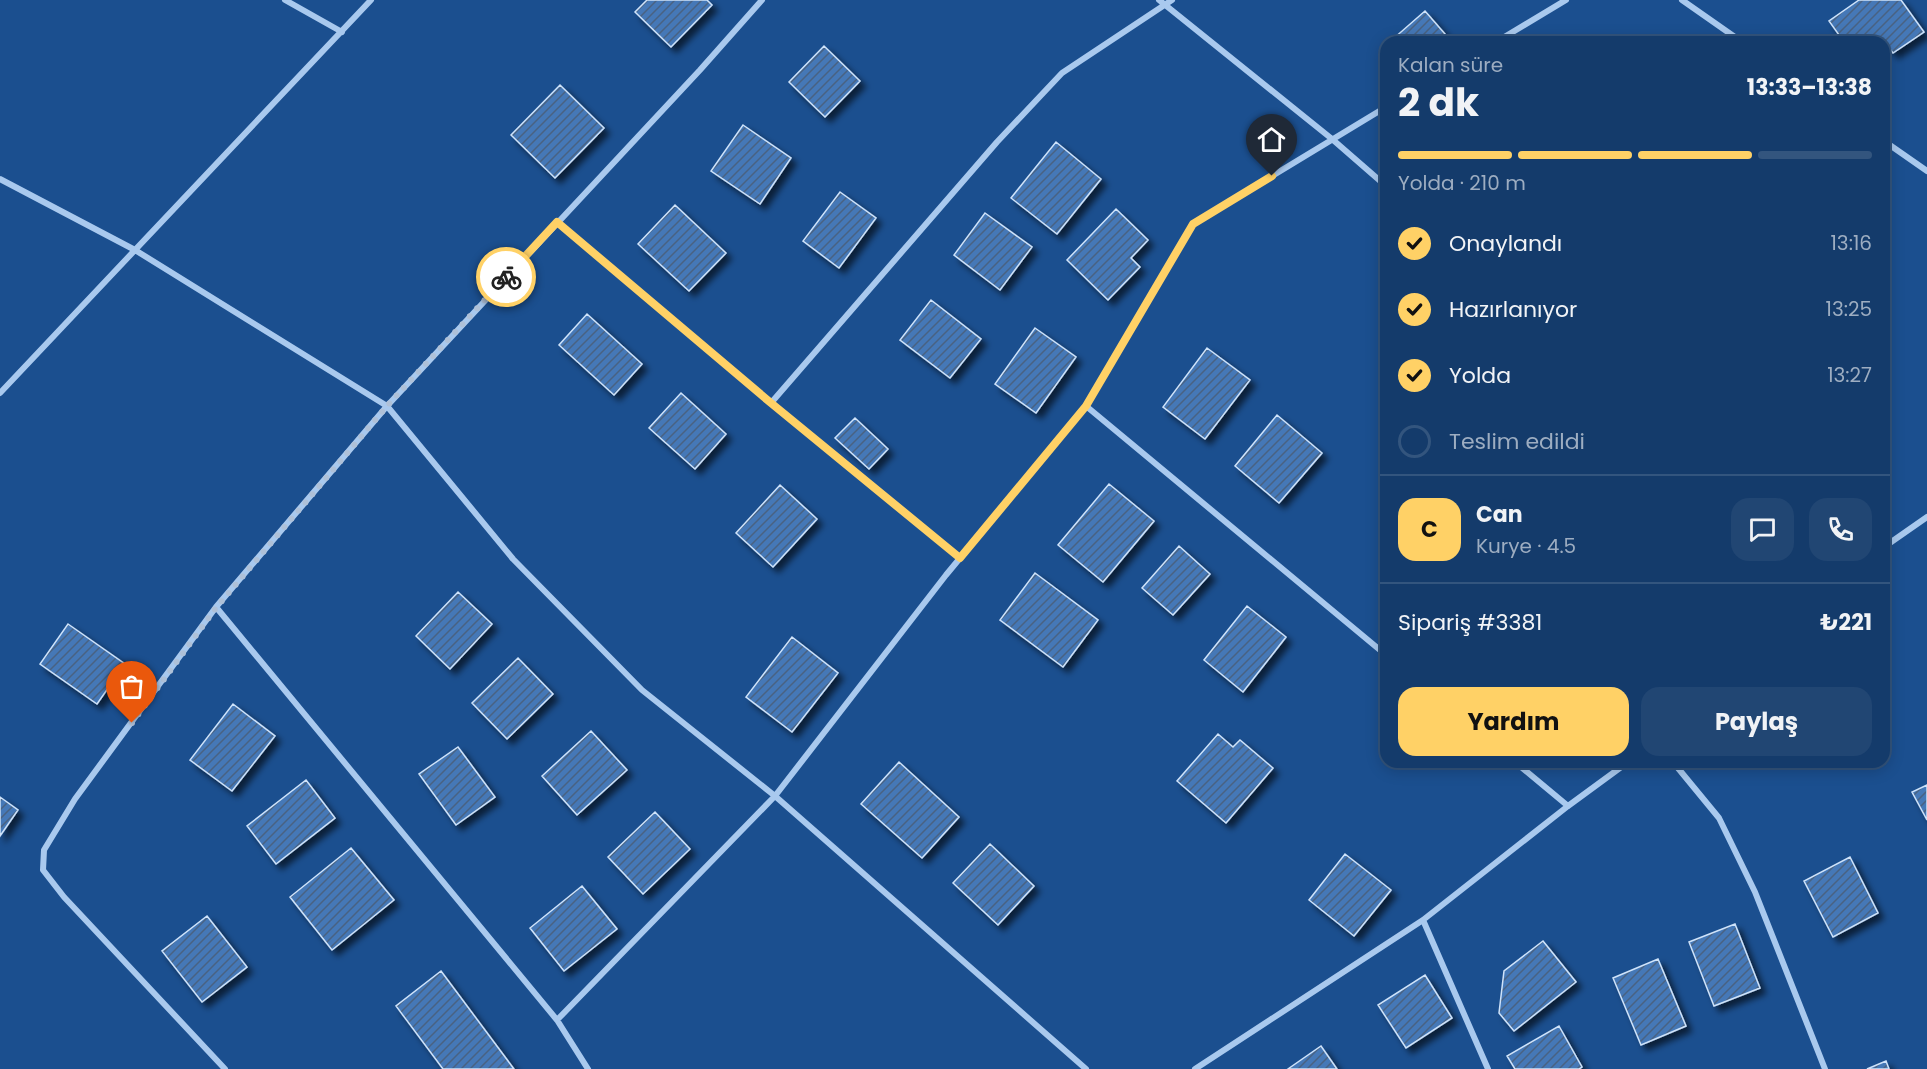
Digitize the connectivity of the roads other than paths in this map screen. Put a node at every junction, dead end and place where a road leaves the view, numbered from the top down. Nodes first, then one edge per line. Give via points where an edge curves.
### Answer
1 (285, 0) edge
2 (371, 0) edge
3 (762, 0) edge
4 (1172, 0) edge
5 (1566, 0) edge
6 (1682, 0) edge
7 (1162, 2) edge
8 (342, 32) junction
9 (1506, 36) edge
10 (1733, 36) edge
11 (1380, 111) edge
12 (1332, 139) junction
13 (1890, 145) edge
14 (1927, 171) edge
15 (0, 179) edge
16 (1380, 181) edge
17 (557, 222) junction
18 (135, 250) junction
19 (0, 393) edge
20 (771, 403) junction
21 (387, 406) junction
22 (1086, 406) junction
23 (1927, 517) edge
24 (1890, 544) edge
25 (960, 558) junction
26 (216, 608) junction
27 (1380, 650) edge
28 (1522, 768) edge
29 (1620, 768) edge
30 (1678, 768) edge
31 (774, 796) junction
32 (1568, 806) junction
33 (1423, 920) junction
34 (557, 1020) junction
35 (225, 1069) edge
36 (588, 1069) edge
37 (1086, 1069) edge
38 (1195, 1069) edge
39 (1488, 1069) edge
40 (1825, 1069) edge

1 - 8 street
2 - 8 street
3 - 17 street
4 - 7 street
5 - 9 street
6 - 10 street
7 - 12 street
7 - 20 street via 1062,73 997,142
8 - 18 street
11 - 12 street
12 - 16 street
12 - 22 street via 1193,224
13 - 14 street
15 - 18 street
17 - 20 street
17 - 21 street
18 - 19 street
18 - 21 street
20 - 25 street
21 - 26 street
21 - 31 street via 513,559 642,690
22 - 25 street
22 - 27 street
23 - 24 street
25 - 31 street
26 - 34 street
26 - 35 street via 75,799 44,850 43,870
28 - 32 street
29 - 32 street
30 - 40 street via 1719,818 1755,892
31 - 34 street
31 - 37 street
32 - 33 street
33 - 38 street
33 - 39 street
34 - 36 street

